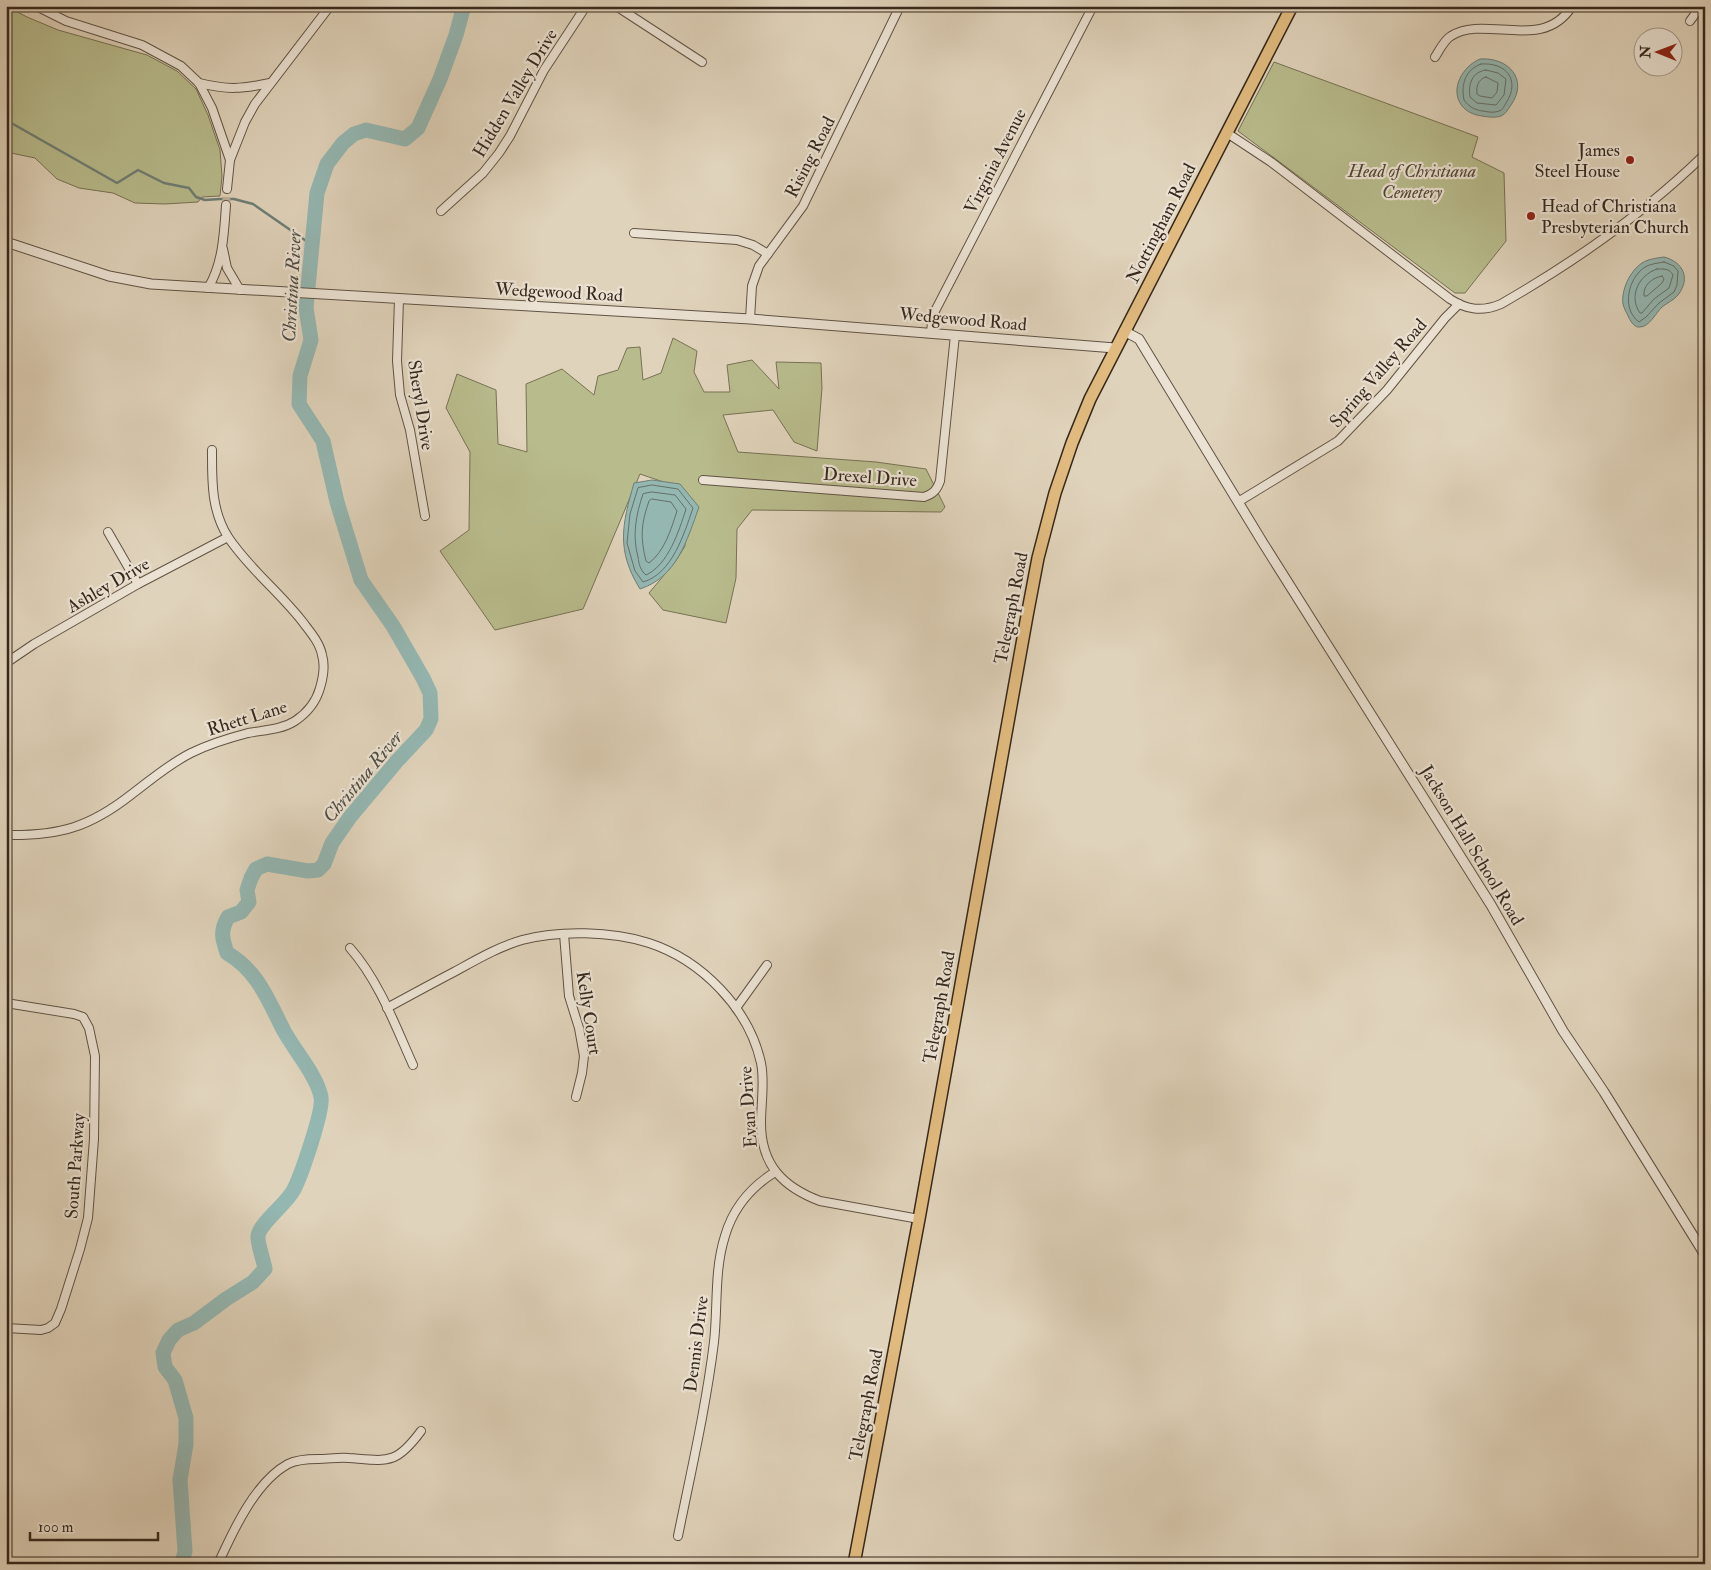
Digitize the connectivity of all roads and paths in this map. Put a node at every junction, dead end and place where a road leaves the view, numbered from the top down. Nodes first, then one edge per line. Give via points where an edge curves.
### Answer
1 (36, 6) edge
2 (330, 6) edge
3 (586, 6) edge
4 (616, 6) edge
5 (900, 6) edge
6 (1093, 6) edge
7 (1292, 6) edge
8 (1572, 6) edge
9 (1701, 6) edge
10 (1690, 21) dead end
11 (1435, 57) dead end
12 (702, 62) dead end
13 (199, 83) junction
14 (270, 83) junction
15 (1226, 133) junction
16 (1705, 154) edge
17 (230, 160) junction
18 (227, 189) tunnel mouth
19 (226, 205) tunnel mouth
20 (441, 211) dead end
21 (634, 233) dead end
22 (6, 242) edge
23 (223, 246) junction
24 (768, 254) junction
25 (208, 288) junction
26 (240, 290) junction
27 (399, 299) junction
28 (1458, 304) junction
29 (750, 319) junction
30 (1124, 331) junction
31 (931, 333) junction
32 (955, 335) junction
33 (1116, 348) junction
34 (212, 450) dead end
35 (1066, 458) joint
36 (703, 480) dead end
37 (1238, 502) junction
38 (425, 516) dead end
39 (108, 532) dead end
40 (228, 537) junction
41 (138, 584) junction
42 (6, 663) edge
43 (6, 835) edge
44 (564, 934) junction
45 (350, 948) dead end
46 (767, 965) dead end
47 (6, 1003) edge
48 (387, 1008) junction
49 (736, 1008) junction
50 (413, 1064) dead end
51 (576, 1096) dead end
52 (775, 1172) junction
53 (919, 1219) junction
54 (1705, 1255) edge
55 (6, 1328) edge
56 (421, 1430) dead end
57 (678, 1536) dead end
58 (218, 1564) edge
59 (854, 1564) edge

1 - 13 street via 66,21 142,44 181,66
2 - 14 street
3 - 20 street, Hidden Valley Drive via 544,70 499,153 483,173
4 - 12 street
5 - 24 street, Rising Road via 803,206
6 - 31 street, Virginia Avenue via 935,311
7 - 15 main road, Nottingham Road
8 - 11 street via 1557,22 1546,28 1529,31 1463,29 1448,37
9 - 10 street
13 - 14 street via 232,89
13 - 17 street via 212,108
14 - 17 street via 245,122
15 - 28 street via 1260,154
15 - 30 main road, Nottingham Road
16 - 28 street via 1633,216 1536,283 1488,309 1471,309
17 - 18 street
19 - 23 street
21 - 24 street via 737,240
22 - 25 street, Wedgewood Road via 109,276 151,284
23 - 25 street
23 - 26 street via 227,268
24 - 29 street, Rising Road via 759,266 752,286
25 - 26 street, Wedgewood Road
26 - 27 street, Wedgewood Road
27 - 29 street, Wedgewood Road
27 - 38 street, Sheryl Drive via 397,352 400,395 410,430
28 - 37 street, Spring Valley Road via 1350,430
29 - 31 street, Wedgewood Road
30 - 33 main road, Nottingham Road
30 - 37 street, Jackson Hall School Road via 1139,339
31 - 32 street, Wedgewood Road
32 - 33 street, Wedgewood Road
32 - 36 street, Drexel Drive via 940,482 930,494 924,497
33 - 35 main road, Nottingham Road via 1090,399
34 - 40 street, Rhett Lane via 213,496 217,515
35 - 53 main road, Telegraph Road via 1044,532 1027,616
37 - 54 street, Jackson Hall School Road via 1417,785 1563,1031
39 - 41 street
40 - 41 street, Ashley Drive
40 - 43 street, Rhett Lane via 295,612 319,646 323,674 317,698 294,722 203,747 177,760 88,822 53,833
41 - 42 street, Ashley Drive
44 - 48 street, Evan Drive via 538,936 490,952
44 - 49 street, Evan Drive via 616,936 662,948 703,973
44 - 51 street, Kelly Court via 569,996 584,1056
45 - 48 street via 360,959
46 - 49 street
47 - 55 street, South Parkway via 83,1017 95,1056 94,1139 88,1218 61,1309 55,1323 48,1328
48 - 50 street
49 - 52 street, Evan Drive via 747,1025 761,1062 762,1134 767,1158
52 - 53 street, Evan Drive via 789,1185 820,1200
52 - 57 street, Dennis Drive via 745,1197 724,1237 714,1341
53 - 59 main road, Telegraph Road
56 - 58 street via 409,1447 391,1459 314,1459 290,1463 259,1490

